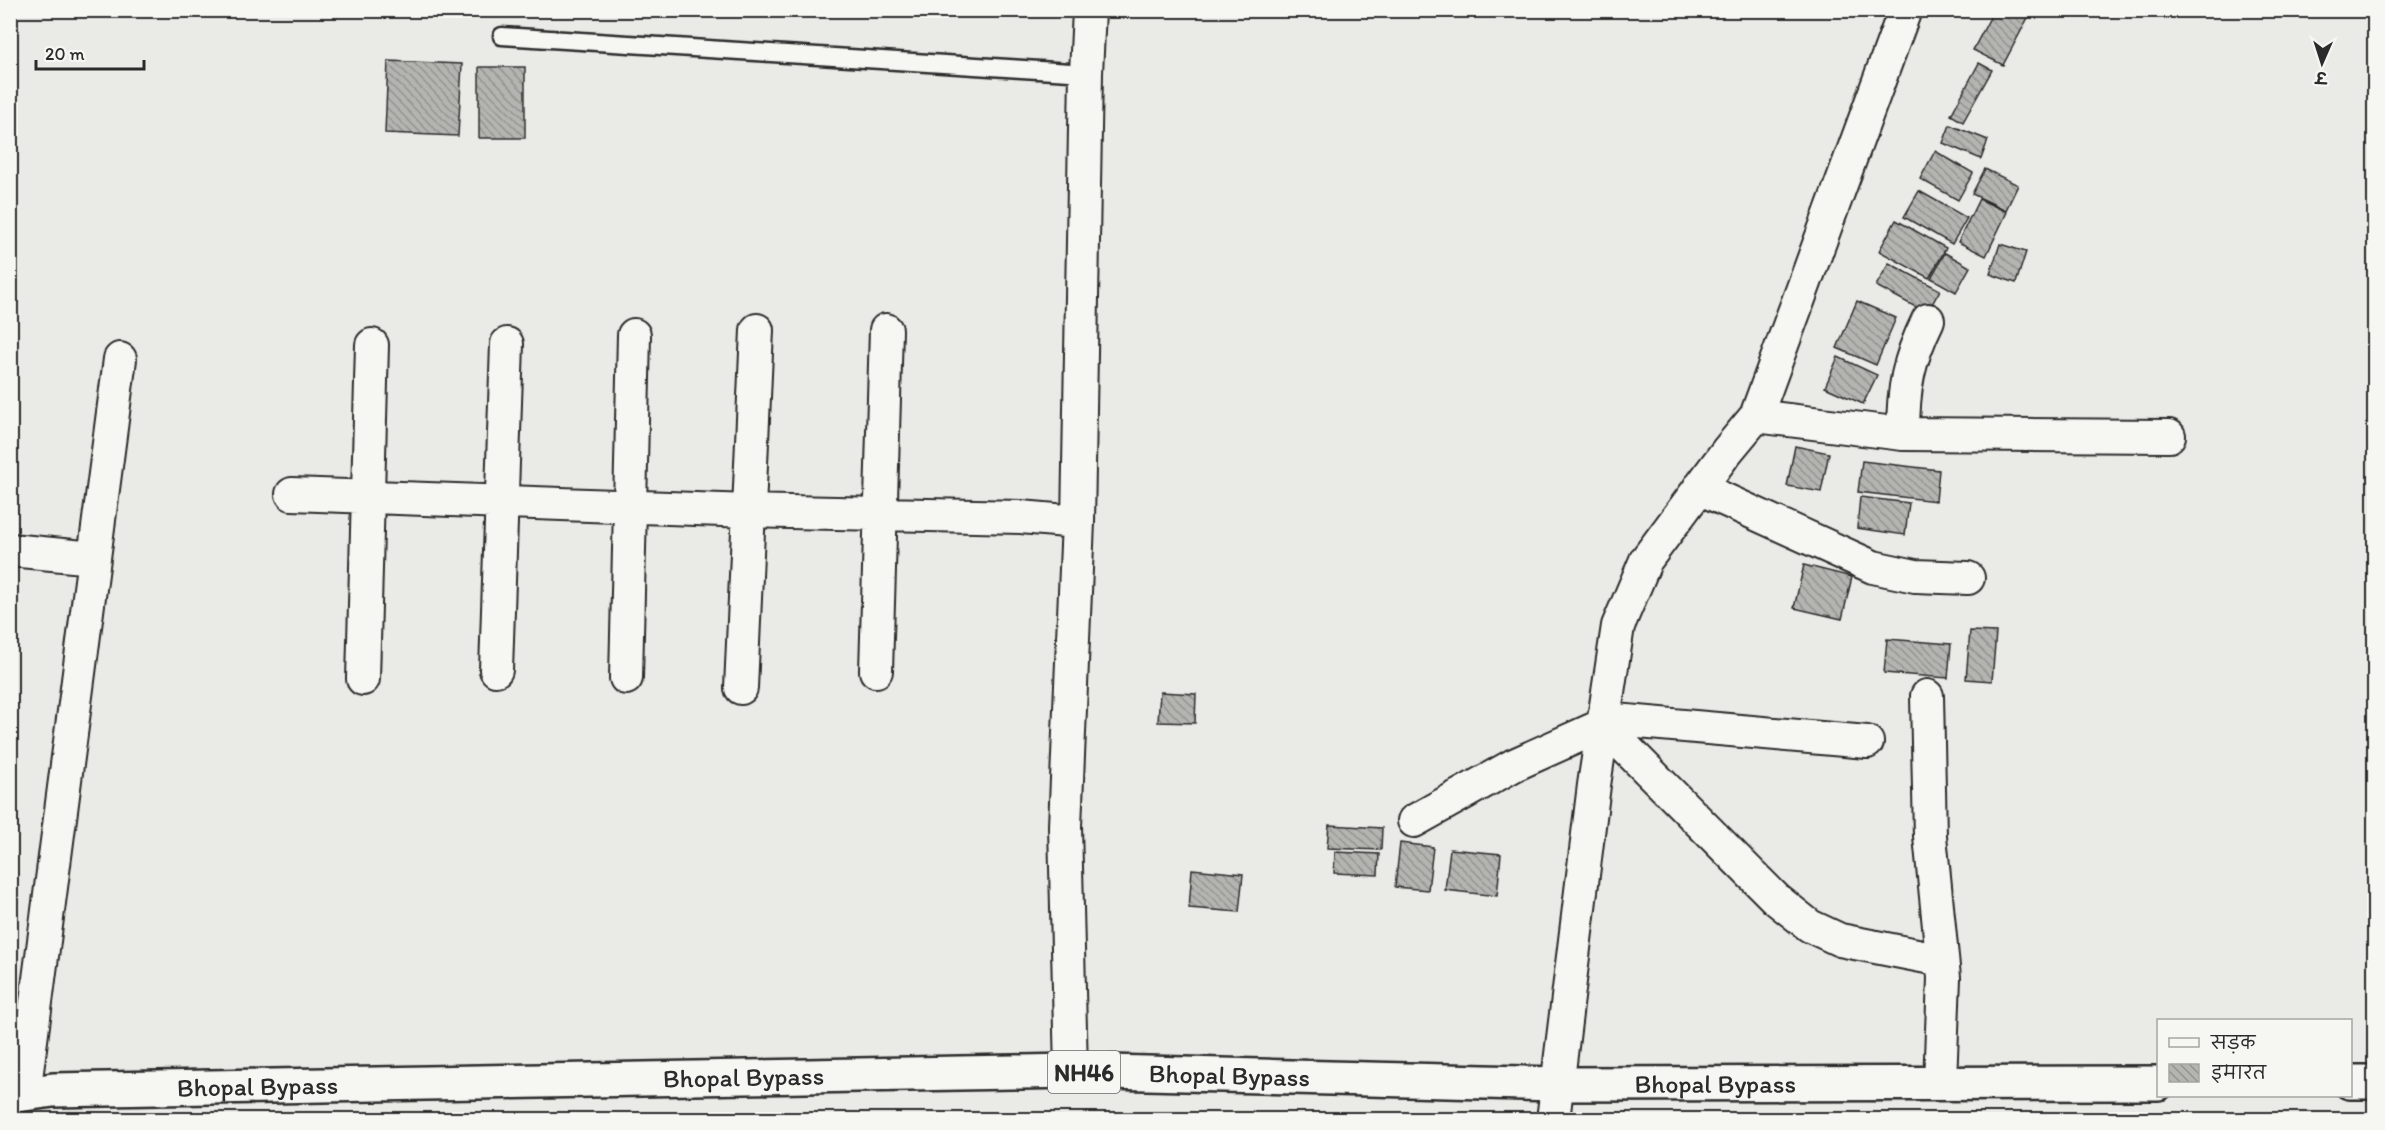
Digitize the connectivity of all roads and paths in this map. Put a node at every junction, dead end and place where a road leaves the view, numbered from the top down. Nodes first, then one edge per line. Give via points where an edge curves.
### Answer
1 (1089, 10) edge
2 (1905, 10) edge
3 (502, 36) dead end
4 (1086, 73) junction
5 (1928, 320) dead end
6 (757, 330) dead end
7 (886, 330) dead end
8 (634, 335) dead end
9 (507, 344) dead end
10 (372, 345) dead end
11 (120, 359) dead end
12 (1756, 416) junction
13 (1903, 434) junction
14 (2169, 436) dead end
15 (1699, 488) junction
16 (292, 494) dead end
17 (366, 498) junction
18 (502, 503) junction
19 (630, 507) junction
20 (749, 511) junction
21 (881, 514) junction
22 (1077, 522) junction
23 (10, 550) edge
24 (94, 558) junction
25 (1968, 578) dead end
26 (496, 670) dead end
27 (876, 670) dead end
28 (626, 678) dead end
29 (363, 680) dead end
30 (741, 688) dead end
31 (1927, 696) dead end
32 (1603, 722) junction
33 (1867, 742) dead end
34 (1414, 821) dead end
35 (1943, 967) junction
36 (1071, 1071) junction
37 (2352, 1082) edge
38 (2374, 1082) edge
39 (1940, 1083) junction
40 (2157, 1083) edge
41 (1557, 1084) junction
42 (17, 1095) edge
43 (1553, 1119) edge

1 - 4 street
2 - 12 street
3 - 4 lane
4 - 22 street
5 - 13 street via 1908,366
6 - 20 street
7 - 21 street
8 - 19 street
9 - 18 street
10 - 17 street
11 - 24 street
12 - 13 street
12 - 15 street
13 - 14 street
15 - 25 street via 1873,567 1915,576
15 - 32 street via 1646,560 1627,602 1618,626
16 - 17 street
17 - 18 street
17 - 29 street
18 - 19 street
18 - 26 street
19 - 20 street
19 - 28 street
20 - 21 street
20 - 30 street
21 - 22 street
21 - 27 street
22 - 36 street via 1065,826
23 - 24 street
24 - 42 street
31 - 35 street via 1930,836
32 - 33 street
32 - 34 street via 1514,765
32 - 35 street via 1776,899 1810,926 1840,940 1927,956
32 - 41 street
35 - 39 street
36 - 41 highway, Bhopal Bypass / NH46
36 - 42 highway, Bhopal Bypass / NH46 via 65,1089
37 - 38 highway
39 - 40 highway, Bhopal Bypass / NH46
39 - 41 highway, Bhopal Bypass / NH46
41 - 43 street

